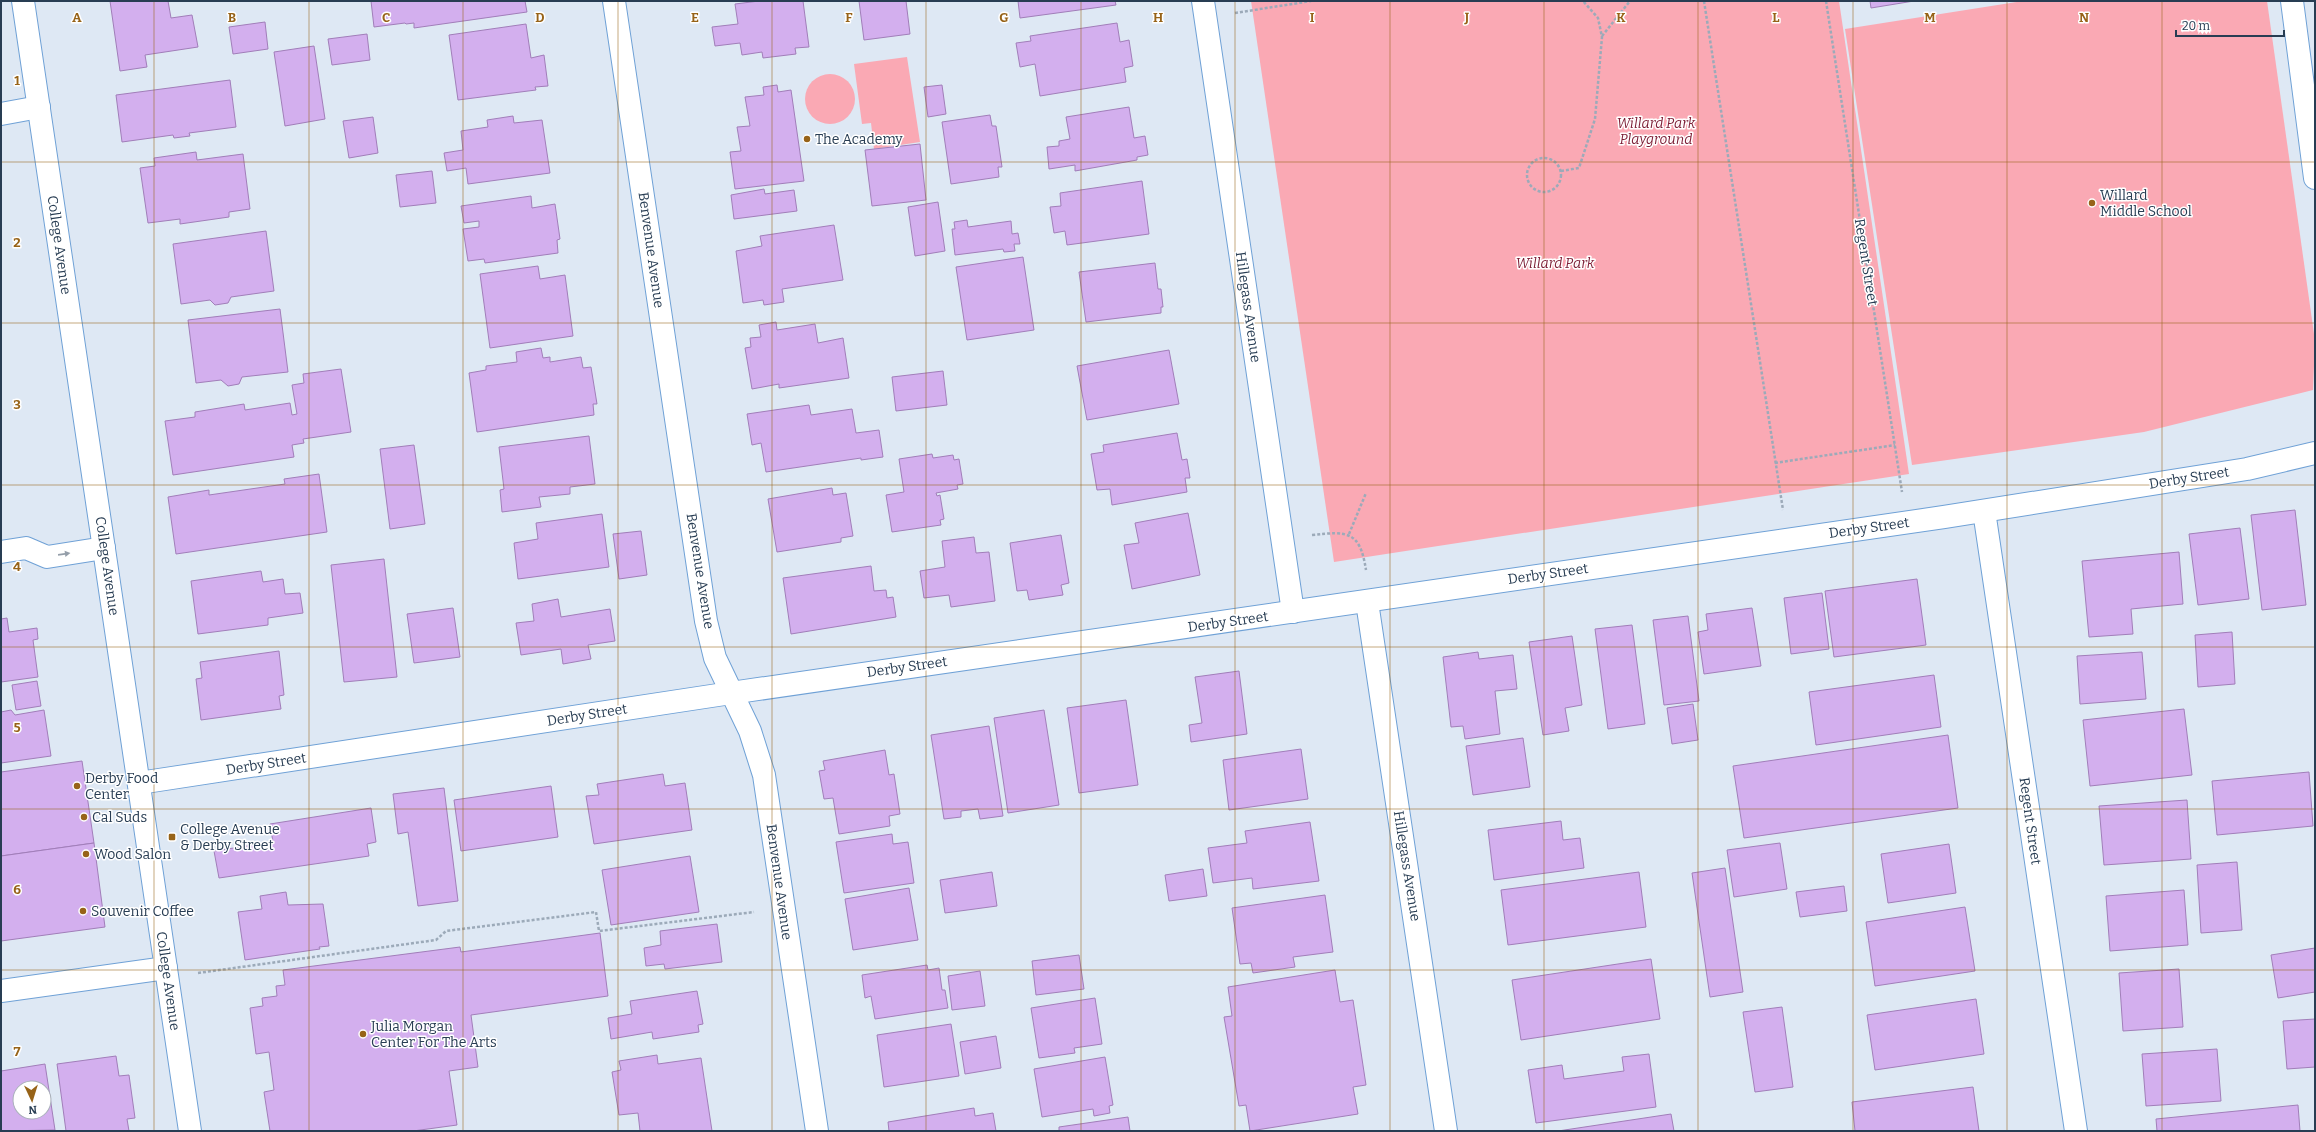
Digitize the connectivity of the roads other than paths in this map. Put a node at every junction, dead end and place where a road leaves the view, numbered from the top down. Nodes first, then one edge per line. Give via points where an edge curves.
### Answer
1 (23, 1) edge
2 (614, 1) edge
3 (2292, 1) edge
4 (1204, 9) edge
5 (39, 107) junction
6 (1, 114) edge
7 (2315, 178) edge
8 (2315, 453) edge
9 (1984, 511) junction
10 (104, 548) junction
11 (1, 552) edge
12 (1369, 601) junction
13 (1293, 612) junction
14 (731, 693) junction
15 (139, 783) junction
16 (167, 973) junction
17 (1, 991) edge
18 (190, 1131) edge
19 (817, 1131) edge
20 (1446, 1131) edge
21 (2076, 1131) edge

1 - 5 street, College Avenue
2 - 14 street, Benvenue Avenue via 706,621 715,658
3 - 7 street
4 - 13 street, Hillegass Avenue
5 - 6 street
5 - 10 street, College Avenue
8 - 9 street, Derby Street via 2247,469
9 - 12 street, Derby Street
9 - 21 street, Regent Street
11 -> 10 street via 26,548 47,556
10 - 15 street, College Avenue
12 - 13 street, Derby Street
12 - 20 street, Hillegass Avenue
13 - 14 street, Derby Street
14 - 15 street, Derby Street
14 - 19 street, Benvenue Avenue via 750,731 764,775
15 - 16 street, College Avenue
16 - 17 street
16 - 18 street, College Avenue

